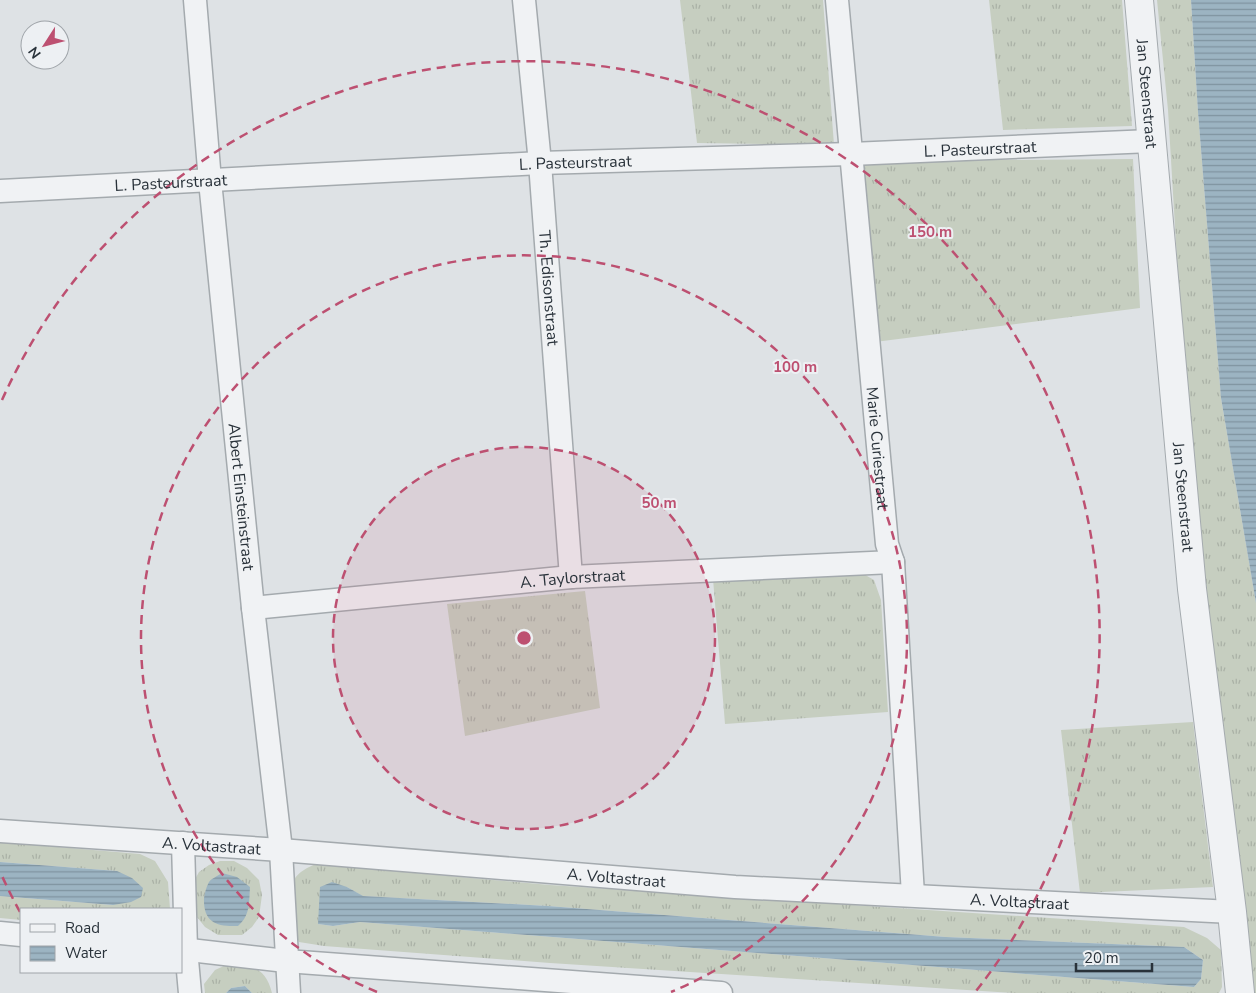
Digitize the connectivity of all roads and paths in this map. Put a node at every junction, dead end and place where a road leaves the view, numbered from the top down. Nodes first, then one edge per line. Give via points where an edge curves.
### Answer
1 (195, 0) edge
2 (524, 0) edge
3 (837, 0) edge
4 (1139, 0) edge
5 (1151, 141) junction
6 (851, 154) junction
7 (540, 163) junction
8 (210, 181) junction
9 (0, 191) edge
10 (892, 562) junction
11 (571, 576) junction
12 (253, 608) junction
13 (0, 831) edge
14 (184, 843) junction
15 (281, 850) junction
16 (913, 895) junction
17 (1232, 912) junction
18 (0, 933) edge
19 (20, 935) edge
20 (184, 949) edge
21 (286, 960) junction
22 (594, 988) edge
23 (190, 993) edge
24 (289, 993) edge
25 (721, 993) edge
26 (1240, 993) edge

1 - 8 street, Albert Einsteinstraat
2 - 7 street, Th. Edisonstraat
3 - 6 street, Marie Curiestraat
4 - 5 street, Jan Steenstraat
5 - 6 street, L. Pasteurstraat
5 - 17 street, Jan Steenstraat via 1192,589
6 - 7 street, L. Pasteurstraat
6 - 10 street, Marie Curiestraat via 887,544
7 - 8 street, L. Pasteurstraat
7 - 11 street, Th. Edisonstraat
8 - 9 street, L. Pasteurstraat
8 - 12 street, Albert Einsteinstraat
10 - 11 street, A. Taylorstraat
10 - 16 street, Marie Curiestraat
11 - 12 street, A. Taylorstraat
12 - 15 street, Albert Einsteinstraat
13 - 14 street, A. Voltastraat
14 - 15 street, A. Voltastraat
14 - 20 street
15 - 16 street, A. Voltastraat via 735,887
15 - 21 street, Albert Einsteinstraat
16 - 17 street, A. Voltastraat
17 - 26 street, Jan Steenstraat
18 - 19 street
20 - 21 street
20 - 23 street
21 - 22 street
21 - 24 street, Albert Einsteinstraat
22 - 25 street

